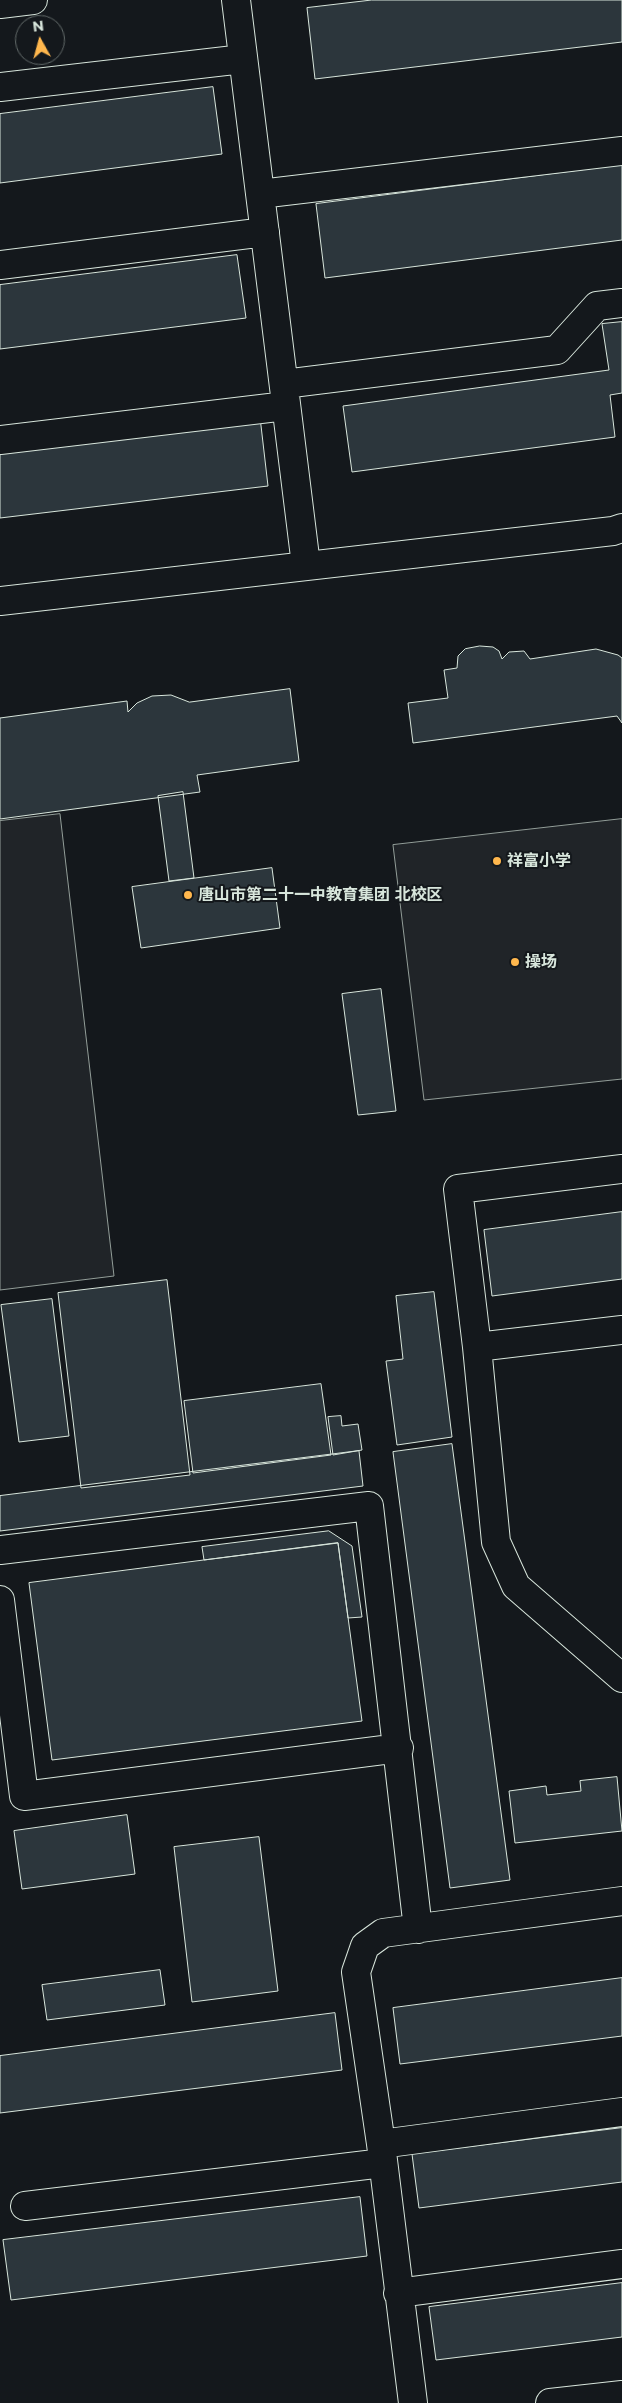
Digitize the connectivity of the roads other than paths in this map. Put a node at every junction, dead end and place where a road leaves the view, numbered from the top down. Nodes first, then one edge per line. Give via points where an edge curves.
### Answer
1 (33, 0) edge
2 (240, 1) edge
3 (0, 4) edge
4 (243, 59) junction
5 (0, 88) edge
6 (622, 151) edge
7 (260, 194) junction
8 (265, 232) junction
9 (0, 265) edge
10 (622, 303) edge
11 (285, 395) junction
12 (0, 440) edge
13 (622, 528) edge
14 (306, 565) junction
15 (0, 601) edge
16 (622, 1169) edge
17 (622, 1330) edge
18 (477, 1347) junction
19 (0, 1550) edge
20 (0, 1600) edge
21 (3, 1646) edge
22 (622, 1678) edge
23 (399, 1748) junction
24 (622, 1901) edge
25 (418, 1929) junction
26 (622, 2112) edge
27 (382, 2153) junction
28 (25, 2206) dead end
29 (622, 2264) edge
30 (398, 2293) junction
31 (622, 2395) edge
32 (413, 2403) edge
33 (550, 2403) edge

1 - 3 street
2 - 4 street
4 - 5 street
4 - 7 street
6 - 7 street
7 - 8 street
8 - 9 street
8 - 11 street
10 - 11 street via 597,306 557,350
11 - 12 street
11 - 14 street
13 - 14 street
14 - 15 street
16 - 18 street via 458,1189
17 - 18 street
18 - 22 street via 496,1542 516,1586
19 - 23 street via 370,1506
20 - 21 street
21 - 23 street via 24,1796
23 - 25 street
24 - 25 street
25 - 27 street via 384,1933 365,1946 356,1972
26 - 27 street
27 - 28 street
27 - 30 street
29 - 30 street
30 - 32 street
31 - 33 street

